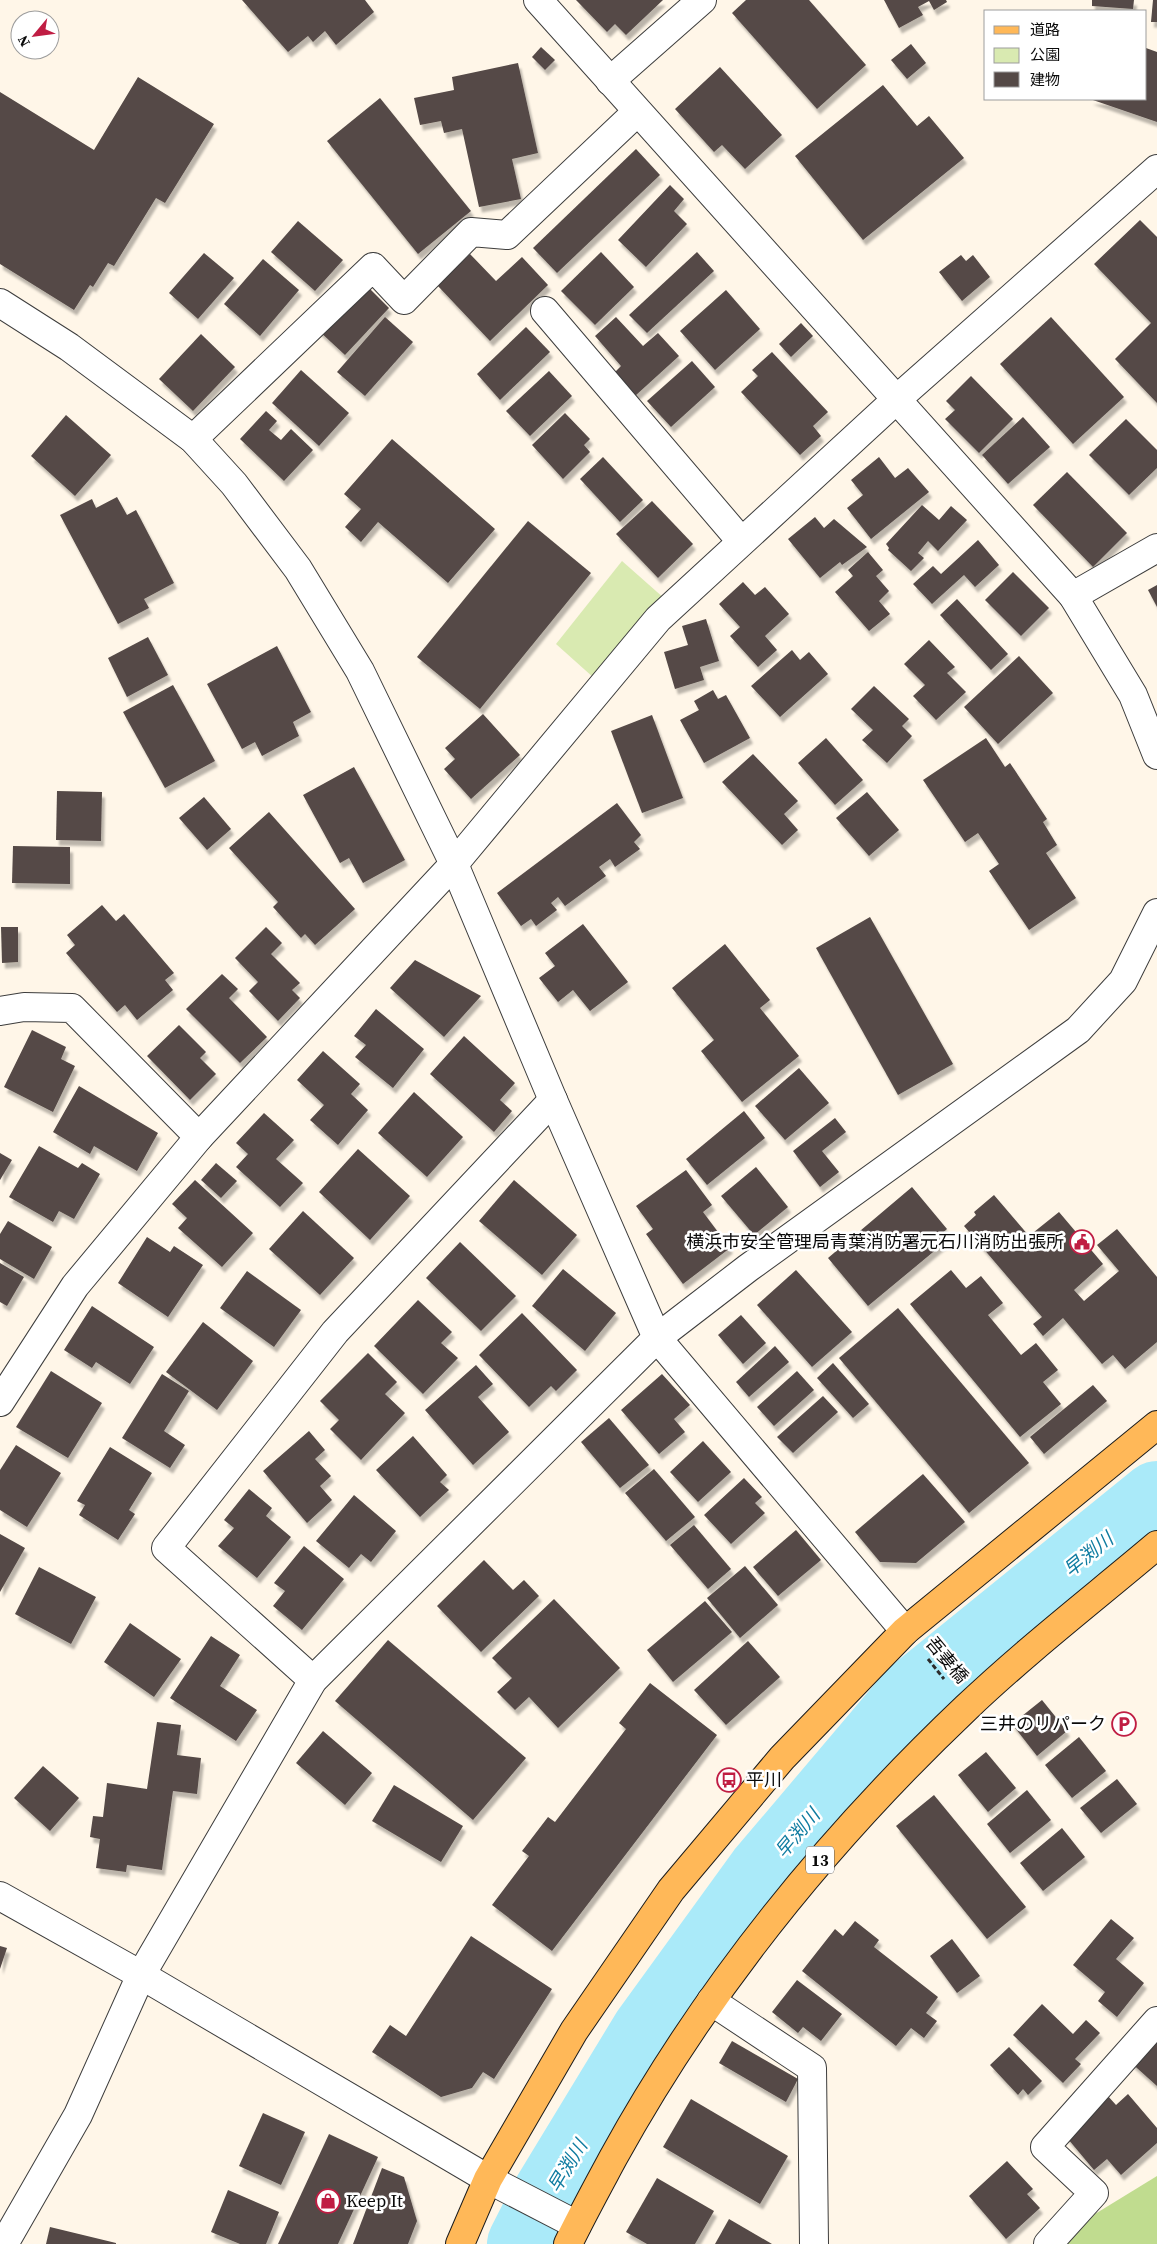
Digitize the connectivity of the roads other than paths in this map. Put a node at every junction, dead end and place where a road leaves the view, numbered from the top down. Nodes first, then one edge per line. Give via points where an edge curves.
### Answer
1 (538, 0) edge
2 (702, 0) edge
3 (610, 82) junction
4 (637, 112) junction
5 (1157, 168) edge
6 (0, 303) edge
7 (545, 311) dead end
8 (897, 399) junction
9 (193, 439) junction
10 (741, 541) junction
11 (1157, 548) edge
12 (1073, 596) junction
13 (1157, 755) edge
14 (454, 864) junction
15 (1157, 913) edge
16 (0, 1011) edge
17 (552, 1100) junction
18 (199, 1137) junction
19 (657, 1338) junction
20 (0, 1402) edge
21 (1157, 1425) edge
22 (1157, 1546) edge
23 (905, 1631) junction
24 (313, 1680) junction
25 (0, 1896) edge
26 (141, 1975) junction
27 (711, 2001) junction
28 (1157, 2020) edge
29 (488, 2178) junction
30 (572, 2234) edge
31 (4, 2244) edge
32 (460, 2244) edge
33 (814, 2244) edge
34 (1048, 2244) edge

1 - 3 street
2 - 3 street
3 - 4 street
4 - 8 street
4 - 9 street via 507,235 472,232 404,300 372,267
5 - 8 street
6 - 9 street via 69,347
7 - 10 street
8 - 10 street
8 - 12 street
9 - 14 street via 234,484 298,569 360,671
10 - 14 street via 658,619
11 - 12 street
12 - 13 street via 1134,695
14 - 17 street
14 - 18 street
15 - 19 street via 1123,981 1078,1030
16 - 18 street via 24,1007 72,1008
17 - 19 street
17 - 24 street via 334,1332 166,1548
18 - 20 street via 75,1286
19 - 23 street
19 - 24 street
21 - 23 main road
22 - 27 main road, 13 via 1016,1663 895,1778 829,1849 768,1923
23 - 29 main road via 782,1758 671,1890 574,2031
24 - 26 street
25 - 26 street
26 - 29 street
26 - 31 street via 78,2114
27 - 30 main road, 13 via 640,2110
27 - 33 street via 812,2068
28 - 34 street via 1046,2147 1094,2193
29 - 30 street via 551,2212
29 - 32 main road

